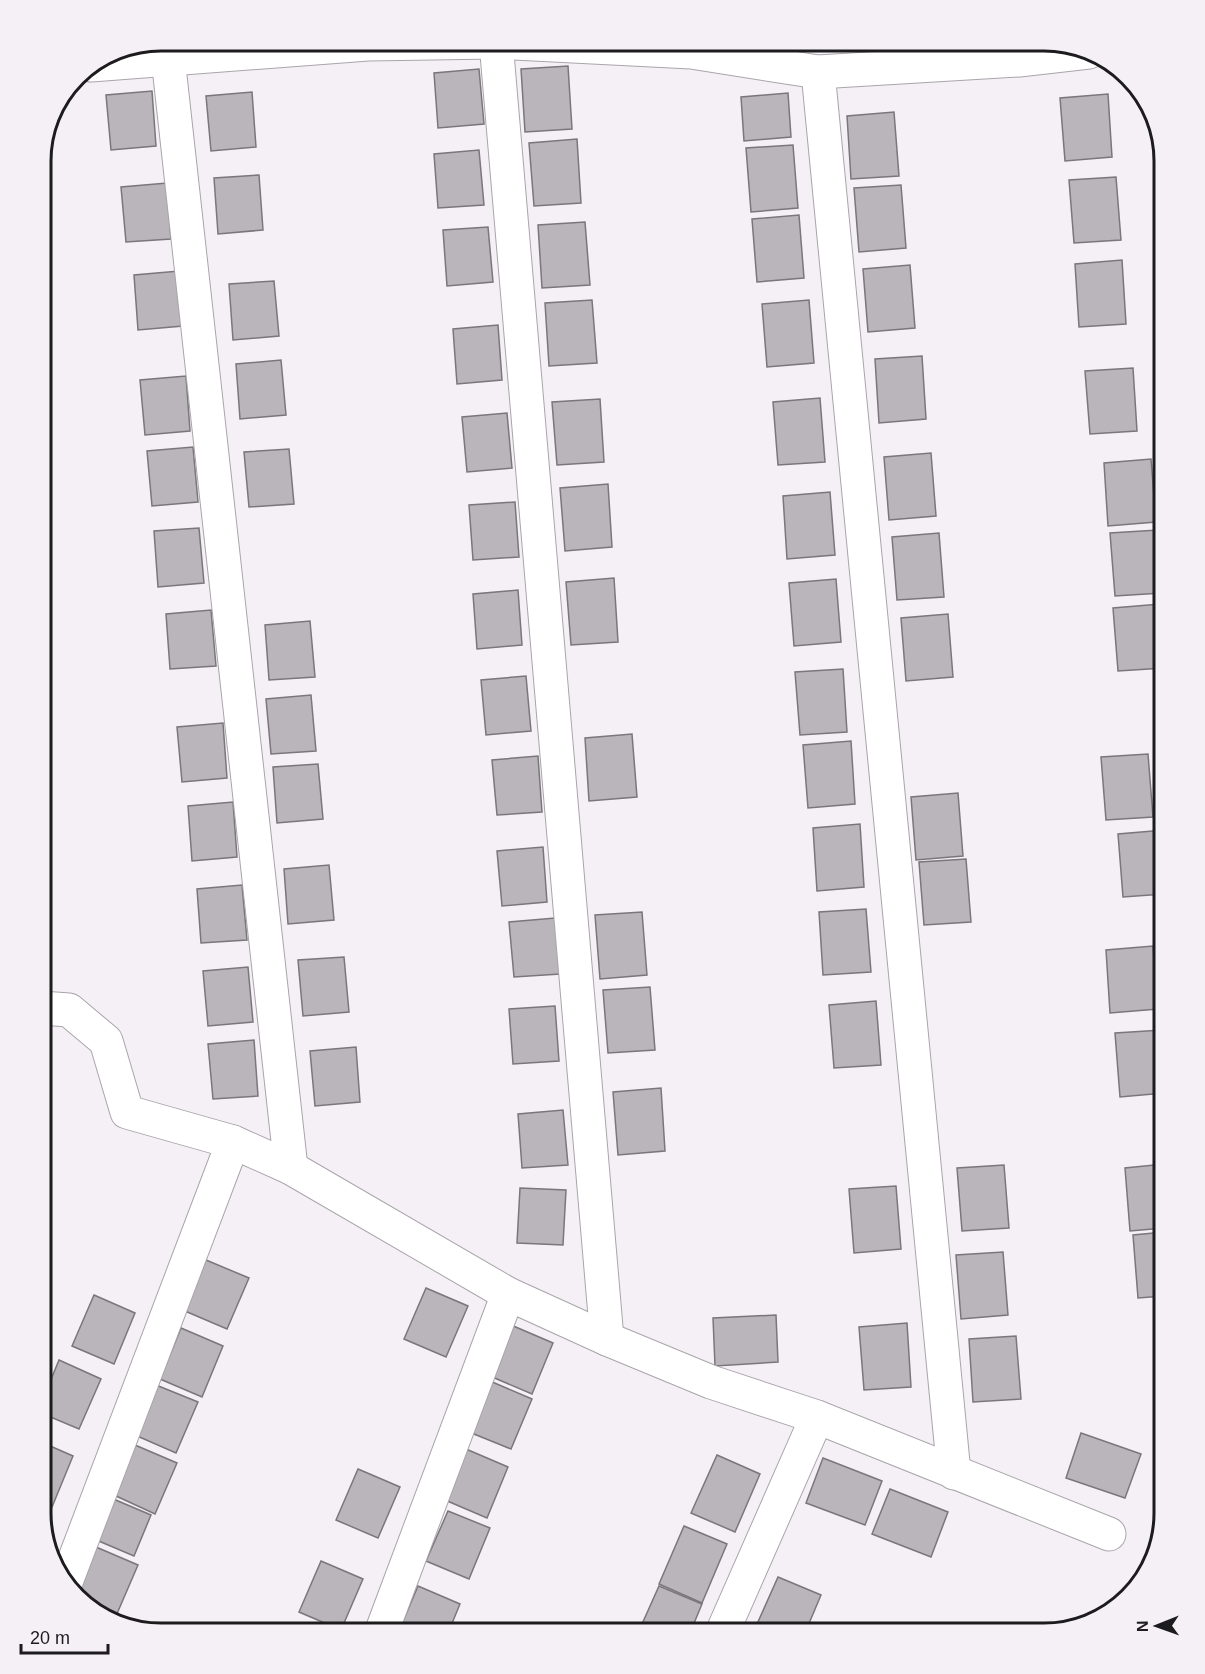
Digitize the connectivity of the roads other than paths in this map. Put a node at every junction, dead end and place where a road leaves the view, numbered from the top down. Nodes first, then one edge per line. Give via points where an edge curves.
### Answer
1 (256, 51) edge
2 (497, 51) edge
3 (715, 51) edge
4 (1019, 51) edge
5 (1055, 52) edge
6 (168, 58) junction
7 (111, 63) edge
8 (818, 72) junction
9 (51, 1009) edge
10 (233, 1142) junction
11 (291, 1167) junction
12 (508, 1294) junction
13 (607, 1339) junction
14 (817, 1417) junction
15 (954, 1473) junction
16 (1109, 1534) dead end
17 (69, 1573) edge
18 (385, 1623) edge
19 (726, 1623) edge

1 - 6 street
2 - 13 street
3 - 8 street
4 - 5 street
4 - 8 street
6 - 7 street
6 - 11 street
8 - 15 street
9 - 10 street via 69,1010 106,1041 127,1112
10 - 11 street
10 - 17 street
11 - 12 street
12 - 13 street
12 - 18 street
13 - 14 street via 711,1382
14 - 15 street
14 - 19 street
15 - 16 street

